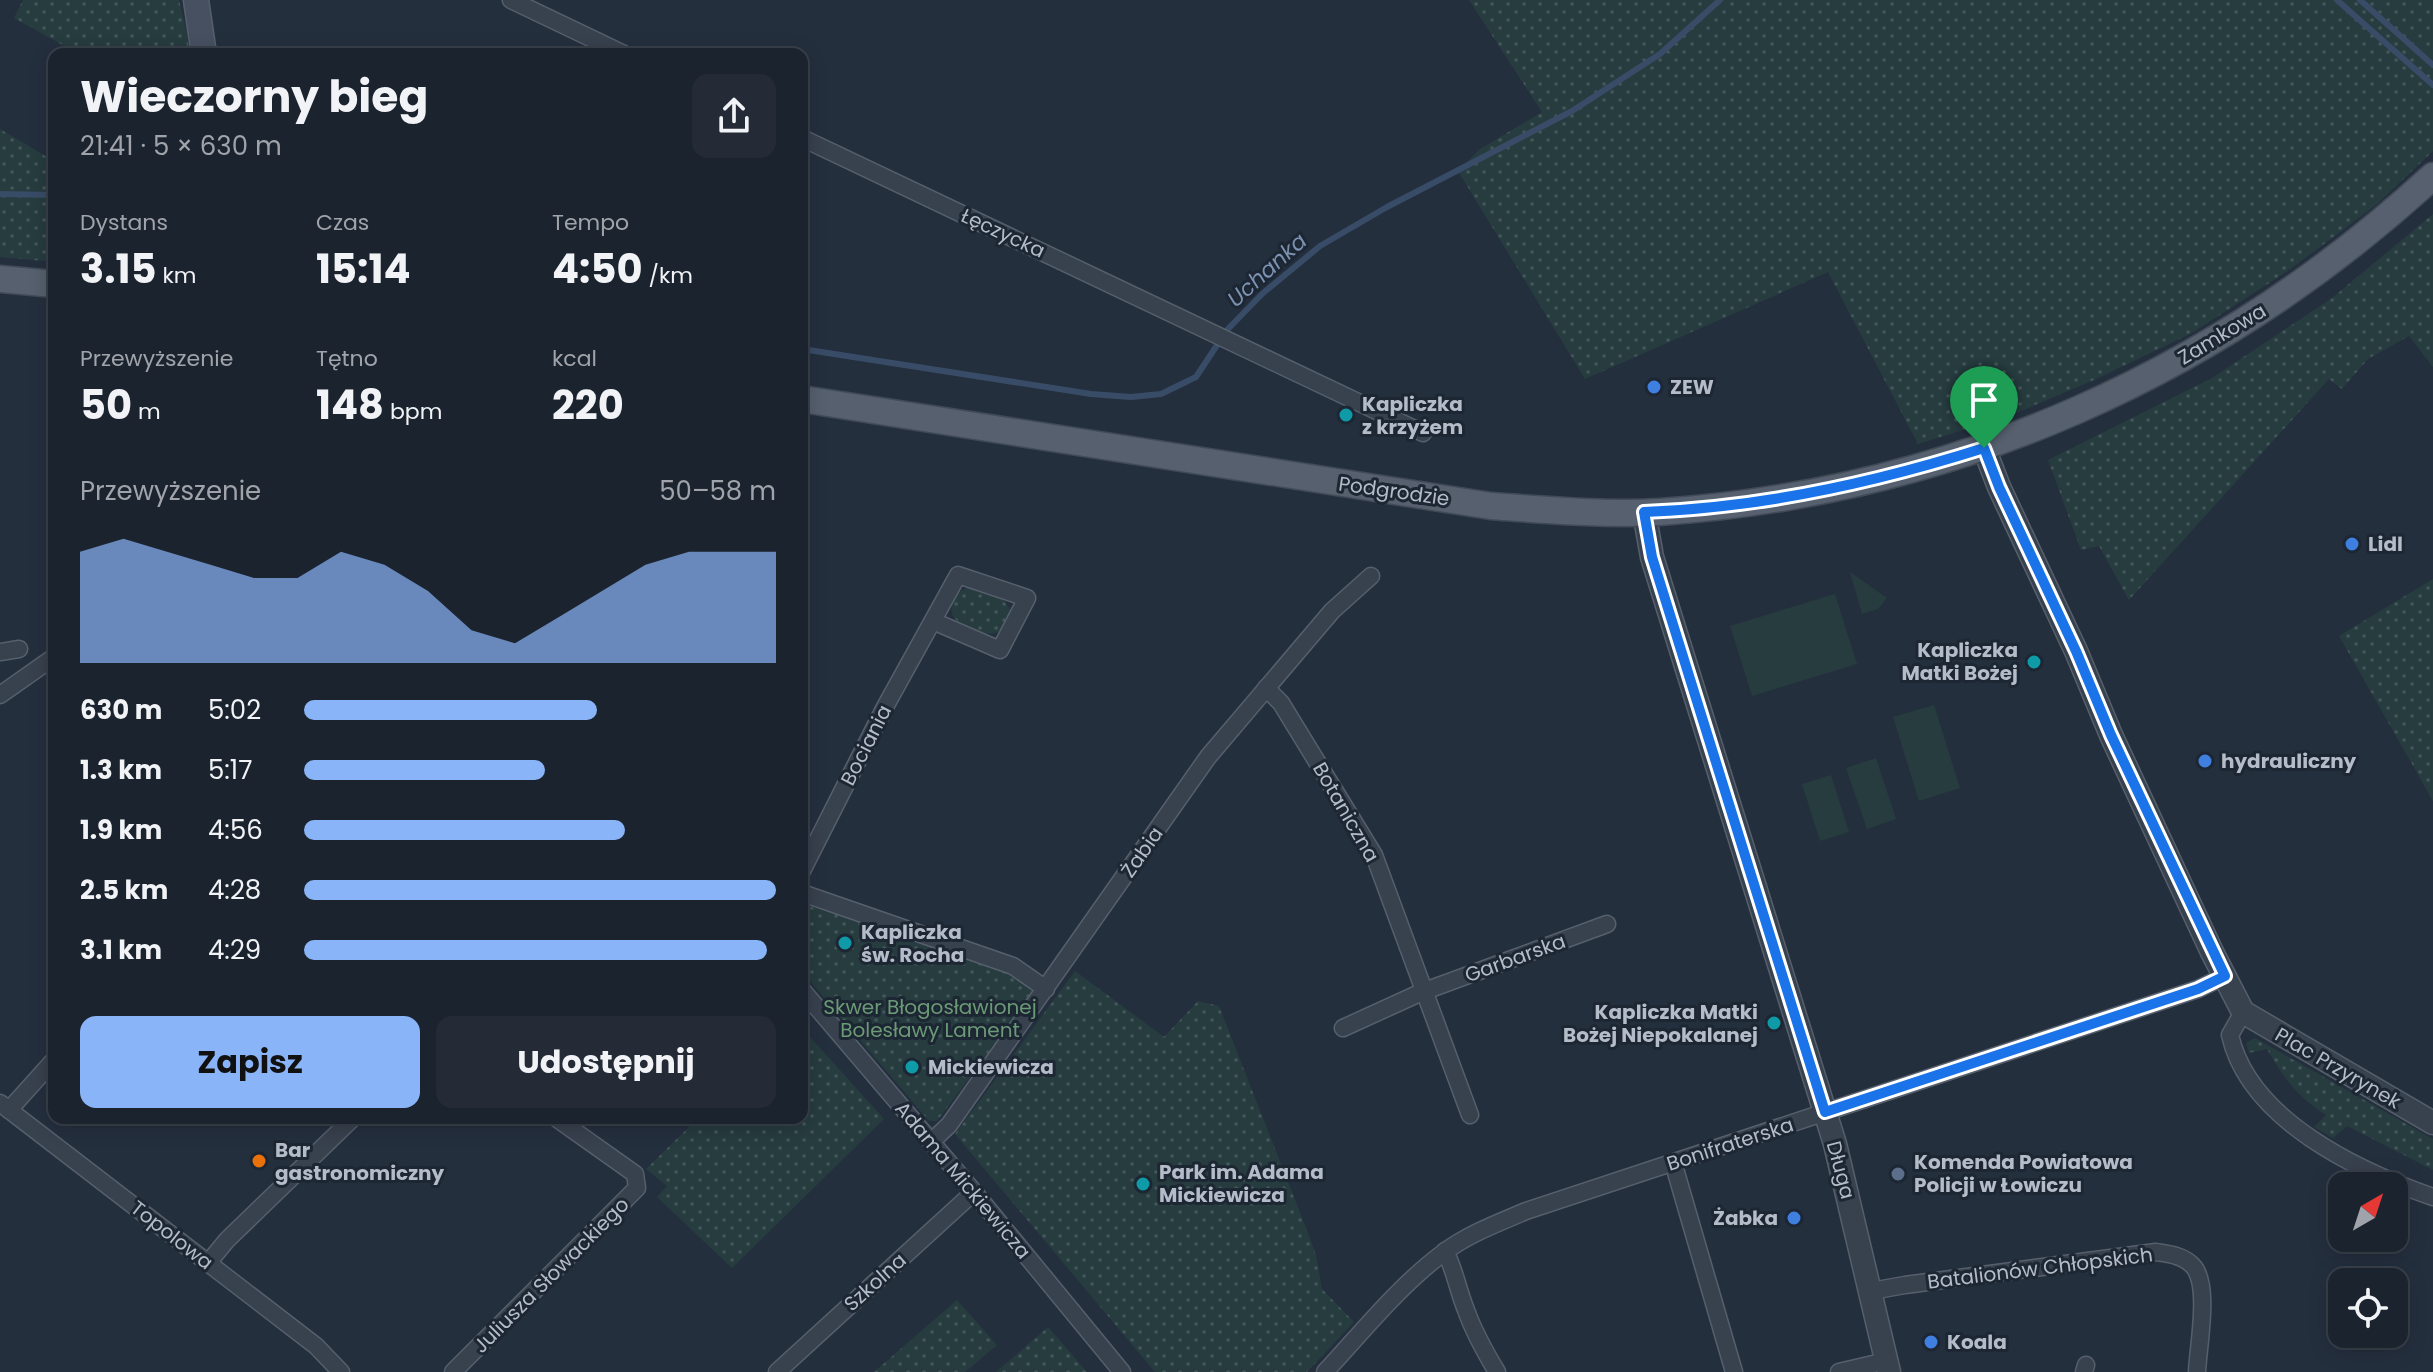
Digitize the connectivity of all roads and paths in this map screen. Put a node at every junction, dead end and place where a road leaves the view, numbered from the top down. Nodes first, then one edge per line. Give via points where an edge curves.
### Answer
1 (196, 0) edge
2 (511, 0) edge
3 (203, 48) edge
4 (611, 48) edge
5 (808, 141) edge
6 (2433, 176) edge
7 (0, 279) edge
8 (48, 283) edge
9 (808, 400) edge
10 (1423, 433) dead end
11 (1984, 448) junction
12 (1644, 512) junction
13 (1371, 576) dead end
14 (933, 621) junction
15 (19, 649) dead end
16 (0, 652) edge
17 (48, 661) edge
18 (1266, 688) junction
19 (0, 695) edge
20 (808, 859) edge
21 (808, 895) edge
22 (1607, 924) dead end
23 (2225, 976) junction
24 (1046, 989) junction
25 (1422, 992) junction
26 (808, 997) edge
27 (2243, 1012) junction
28 (1343, 1028) dead end
29 (48, 1066) edge
30 (4, 1106) edge
31 (1825, 1112) junction
32 (1470, 1115) dead end
33 (2433, 1123) edge
34 (347, 1124) edge
35 (564, 1124) edge
36 (931, 1142) junction
37 (1673, 1162) junction
38 (974, 1192) junction
39 (2433, 1197) edge
40 (1445, 1251) junction
41 (208, 1263) junction
42 (1871, 1291) junction
43 (1888, 1367) edge
44 (341, 1372) edge
45 (453, 1372) edge
46 (777, 1372) edge
47 (1122, 1372) edge
48 (1325, 1372) edge
49 (1497, 1372) edge
50 (1734, 1372) edge
51 (1839, 1372) edge
52 (2197, 1372) edge

1 - 3 main road
2 - 4 street
5 - 10 street, Łęczycka
6 - 11 main road, Zamkowa via 2351,247 2247,322 2121,391
7 - 8 main road
9 - 12 main road, Podgrodzie via 1491,506
11 - 12 main road, Podgrodzie via 1831,489
11 - 23 street
12 - 31 street, Długa via 1652,557
13 - 18 street, Żabia via 1332,611
14 - 14 street, Bociania via 1000,650 1027,598 958,575
14 - 20 street, Bociania
15 - 16 street
17 - 19 street
18 - 24 street, Żabia via 1208,757
18 - 25 street, Botaniczna via 1281,703 1374,855
21 - 24 street via 1013,966
22 - 25 street, Garbarska
23 - 27 street
23 - 31 street, Bonifraterska
24 - 36 street, Żabia via 949,1125
25 - 28 street
25 - 32 street, Botaniczna
26 - 36 street, Adama Mickiewicza
27 - 33 street, Plac Przyrynek
27 - 39 street via 2231,1043 2272,1108 2321,1144
29 - 30 street
30 - 41 street, Topolowa
31 - 37 street, Bonifraterska
31 - 42 street, Długa
34 - 41 street
35 - 45 street, Juliusza Słowackiego via 635,1174 637,1188
36 - 38 street, Adama Mickiewicza
37 - 40 street, Bonifraterska via 1526,1211
37 - 50 street
38 - 46 street, Szkolna
38 - 47 street, Adama Mickiewicza
40 - 48 street, Bonifraterska
40 - 49 street via 1477,1339
41 - 44 street, Topolowa via 316,1346
42 - 43 street, Długa
42 - 52 street, Batalionów Chłopskich via 2156,1252 2176,1255 2201,1277
43 - 51 street

